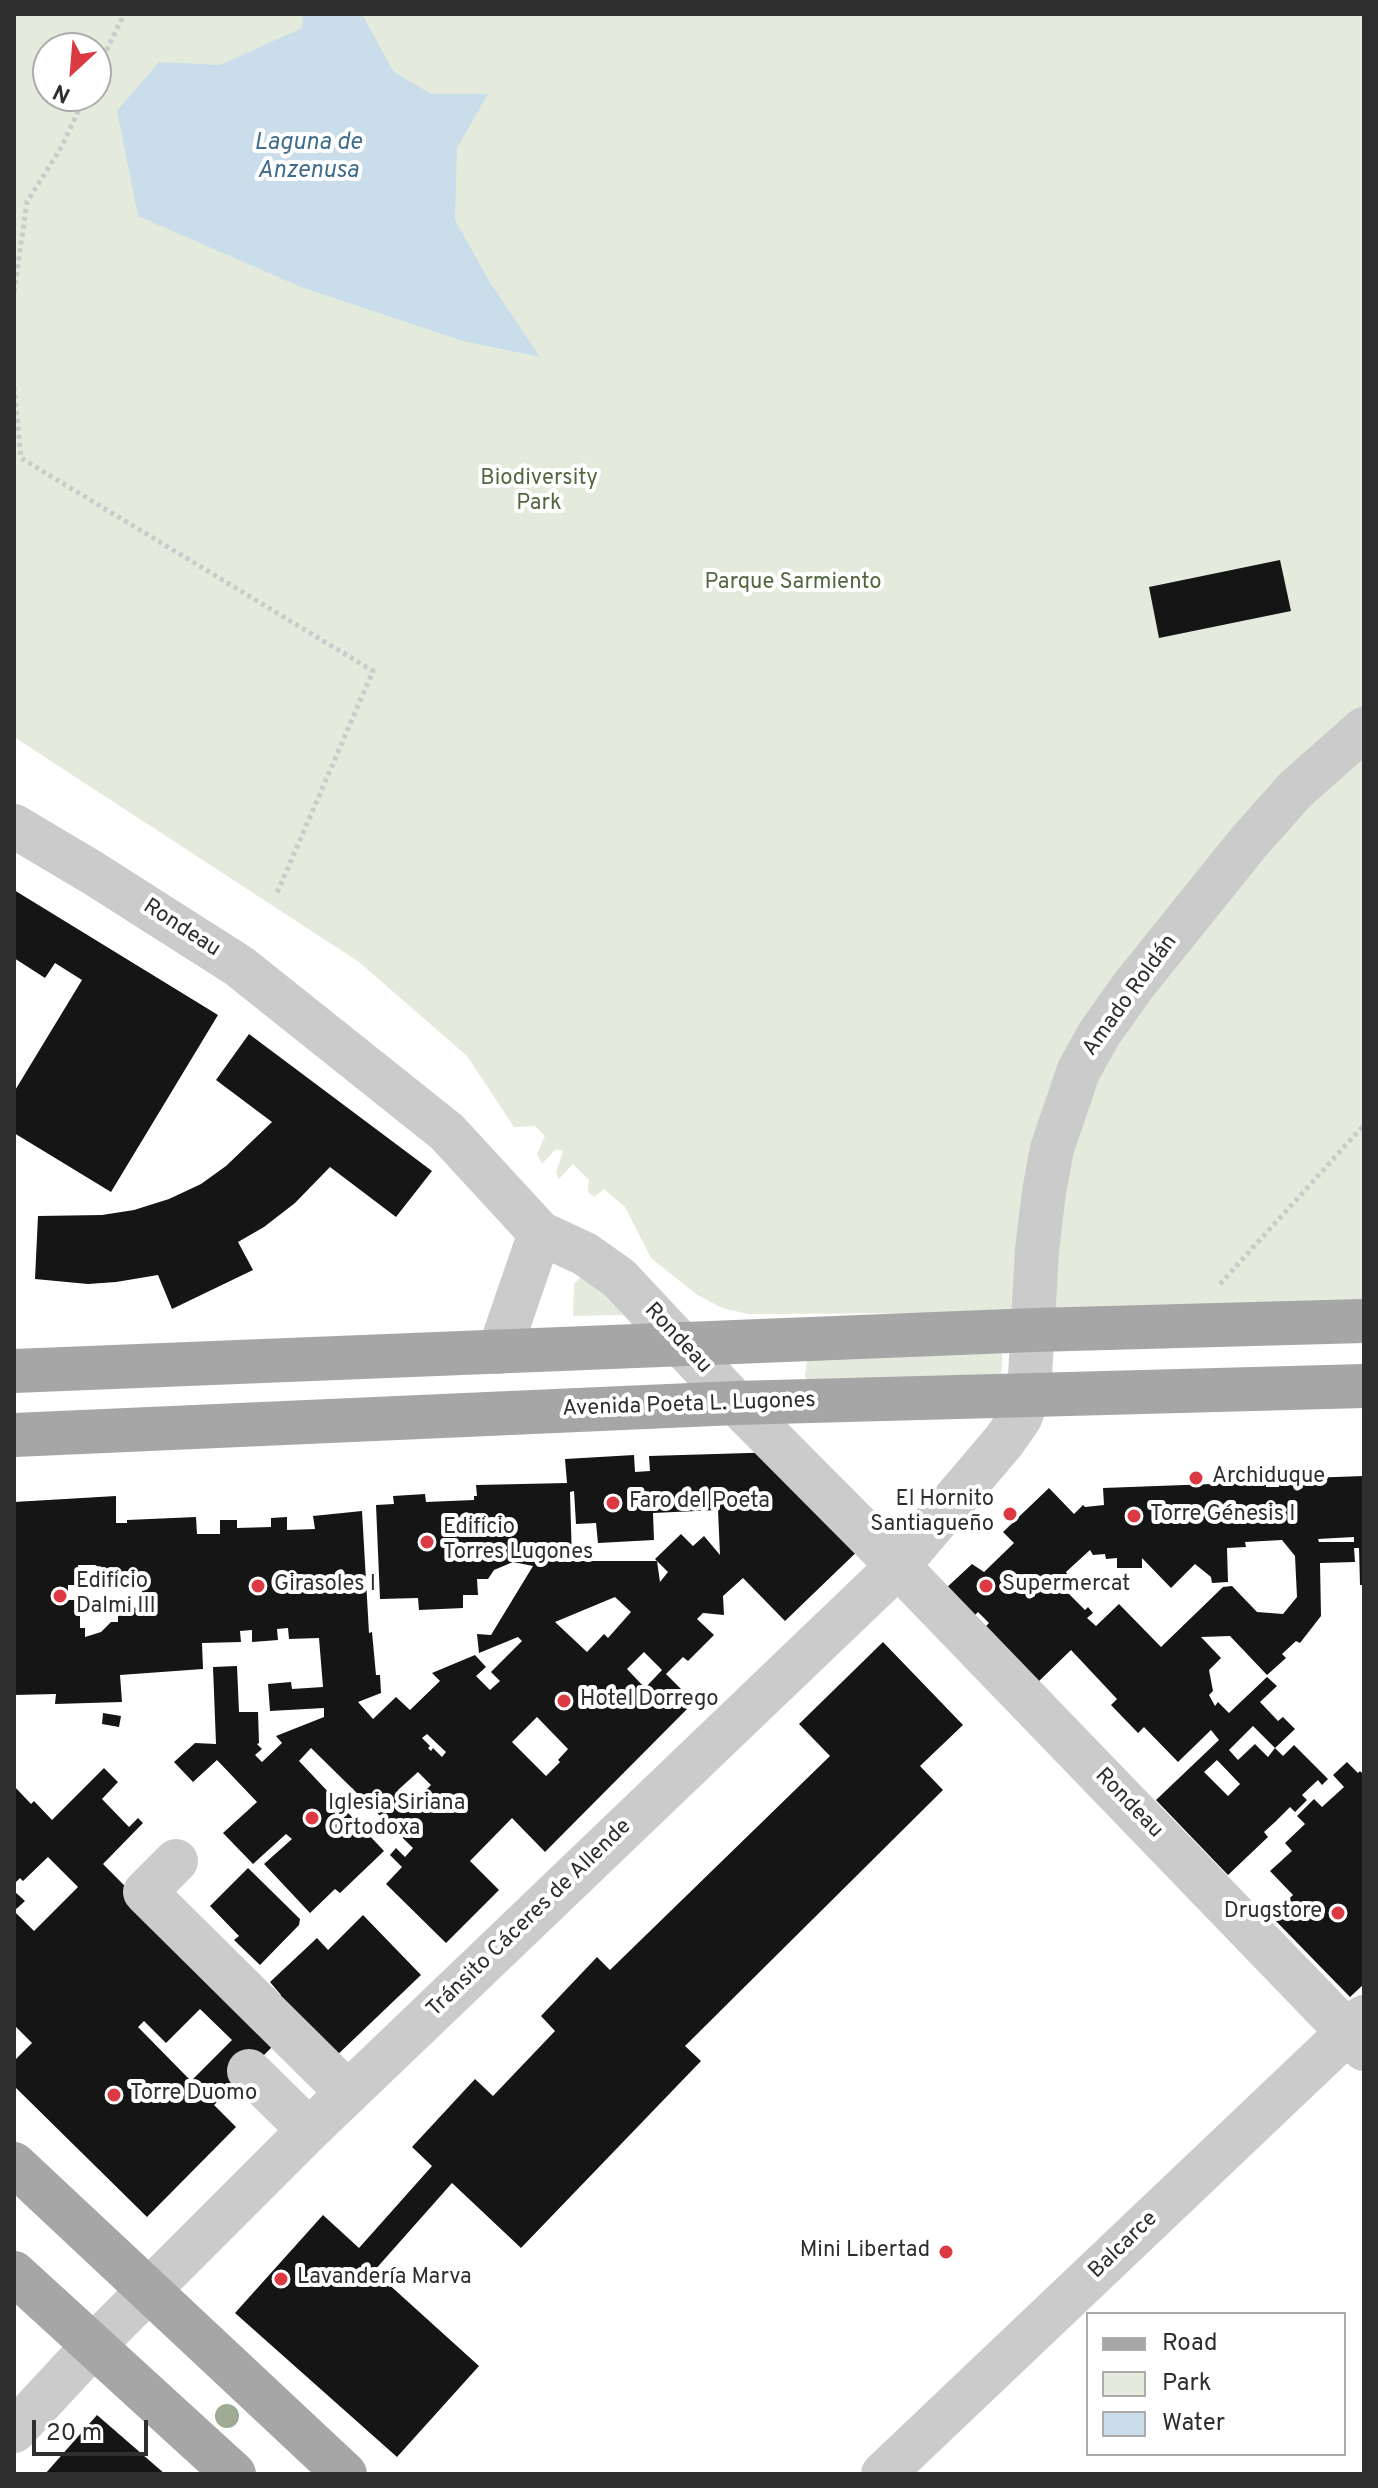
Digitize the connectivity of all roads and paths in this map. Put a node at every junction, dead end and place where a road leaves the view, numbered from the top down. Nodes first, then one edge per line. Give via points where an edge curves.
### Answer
1 (124, 14) edge
2 (112, 39) edge
3 (78, 112) edge
4 (14, 292) edge
5 (14, 387) edge
6 (21, 458) junction
7 (14, 466) edge
8 (1364, 729) edge
9 (14, 826) edge
10 (277, 893) dead end
11 (1364, 1125) edge
12 (540, 1233) junction
13 (1364, 1321) edge
14 (1182, 1326) junction
15 (1034, 1330) junction
16 (681, 1344) junction
17 (499, 1352) junction
18 (14, 1371) edge
19 (1364, 1386) edge
20 (1029, 1394) junction
21 (736, 1403) junction
22 (14, 1435) edge
23 (898, 1566) junction
24 (176, 1861) dead end
25 (1359, 2033) edge
26 (249, 2071) dead end
27 (348, 2093) junction
28 (309, 2130) junction
29 (14, 2164) edge
30 (14, 2273) edge
31 (148, 2292) junction
32 (14, 2298) edge
33 (93, 2346) junction
34 (14, 2431) edge
35 (234, 2474) edge
36 (345, 2474) edge
37 (883, 2474) edge

1 - 2 path
3 - 4 path via 27,202
5 - 6 path
6 - 7 path
6 - 10 path via 373,671
8 - 15 street, Amado Roldán via 1295,790 1248,843 1133,986 1078,1072 1044,1192
9 - 12 street, Rondeau via 239,966 447,1132
11 - 14 path
12 - 16 street, Rondeau via 585,1254 619,1278
12 - 17 street
13 - 14 main road
14 - 15 main road
15 - 16 main road
15 - 20 street, Amado Roldán
16 - 17 main road
16 - 21 street, Rondeau
17 - 18 main road
19 - 20 main road, Avenida Poeta L. Lugones
20 - 21 main road, Avenida Poeta L. Lugones
20 - 23 street, Tránsito Cáceres de Allende via 1004,1441
21 - 22 main road, Avenida Poeta L. Lugones
21 - 23 street, Rondeau
23 - 25 street, Rondeau
23 - 27 street, Tránsito Cáceres de Allende
24 - 27 street via 145,1892
25 - 37 street, Balcarce
26 - 28 street
27 - 28 street, Tránsito Cáceres de Allende
28 - 31 street, Tránsito Cáceres de Allende
29 - 31 main road
30 - 33 main road
31 - 33 street, Tránsito Cáceres de Allende
31 - 36 main road
32 - 33 main road
33 - 34 street, Tránsito Cáceres de Allende
33 - 35 main road

